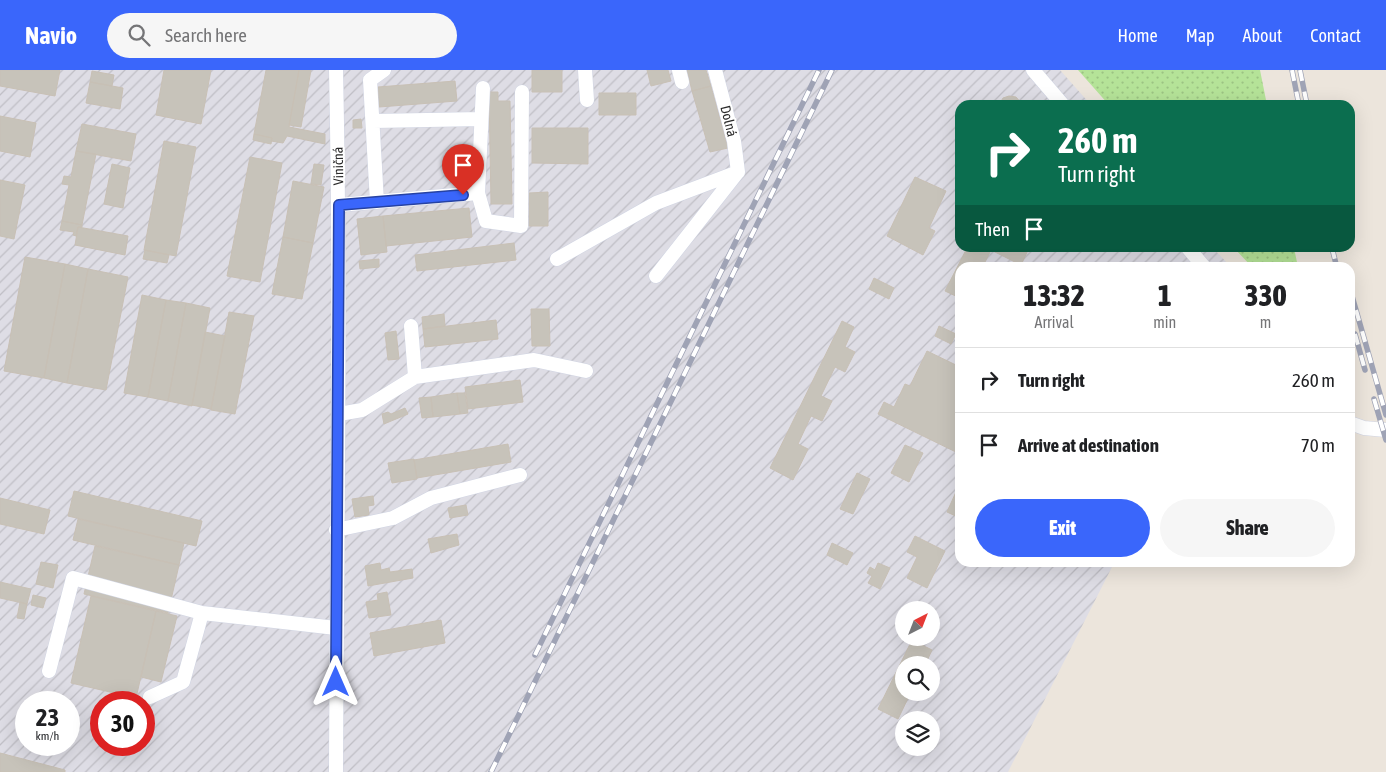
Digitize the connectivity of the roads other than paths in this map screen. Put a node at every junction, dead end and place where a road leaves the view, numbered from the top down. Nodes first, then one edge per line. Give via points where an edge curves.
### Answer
1 (336, 70) edge
2 (384, 70) edge
3 (585, 70) edge
4 (715, 70) edge
5 (1033, 70) edge
6 (483, 88) dead end
7 (522, 92) dead end
8 (587, 100) dead end
9 (1059, 100) edge
10 (481, 119) junction
11 (373, 121) junction
12 (738, 172) junction
13 (478, 193) junction
14 (377, 202) junction
15 (339, 205) junction
16 (1191, 252) edge
17 (557, 259) dead end
18 (1200, 262) edge
19 (656, 276) dead end
20 (411, 326) dead end
21 (586, 371) dead end
22 (415, 376) junction
23 (339, 414) junction
24 (1355, 425) edge
25 (1386, 430) edge
26 (520, 475) dead end
27 (336, 530) junction
28 (202, 613) junction
29 (336, 628) junction
30 (49, 671) dead end
31 (155, 695) edge
32 (336, 772) edge

1 - 15 street, Viničná
2 - 11 street via 370,80
3 - 8 street
4 - 12 street, Dolná via 734,140
5 - 9 street
6 - 10 street
7 - 13 street via 522,226 486,221
10 - 11 street
10 - 13 street
11 - 14 street
12 - 17 street via 656,203
12 - 19 street
13 - 14 street
14 - 15 street
15 - 23 street, Viničná
16 - 18 street
20 - 22 street
21 - 22 street via 534,360
22 - 23 street via 362,410
23 - 27 street, Viničná
24 - 25 street
26 - 27 street via 431,498 393,518
27 - 29 street, Viničná
28 - 29 street
28 - 30 street via 73,578
28 - 31 street via 184,682
29 - 32 street, Viničná

